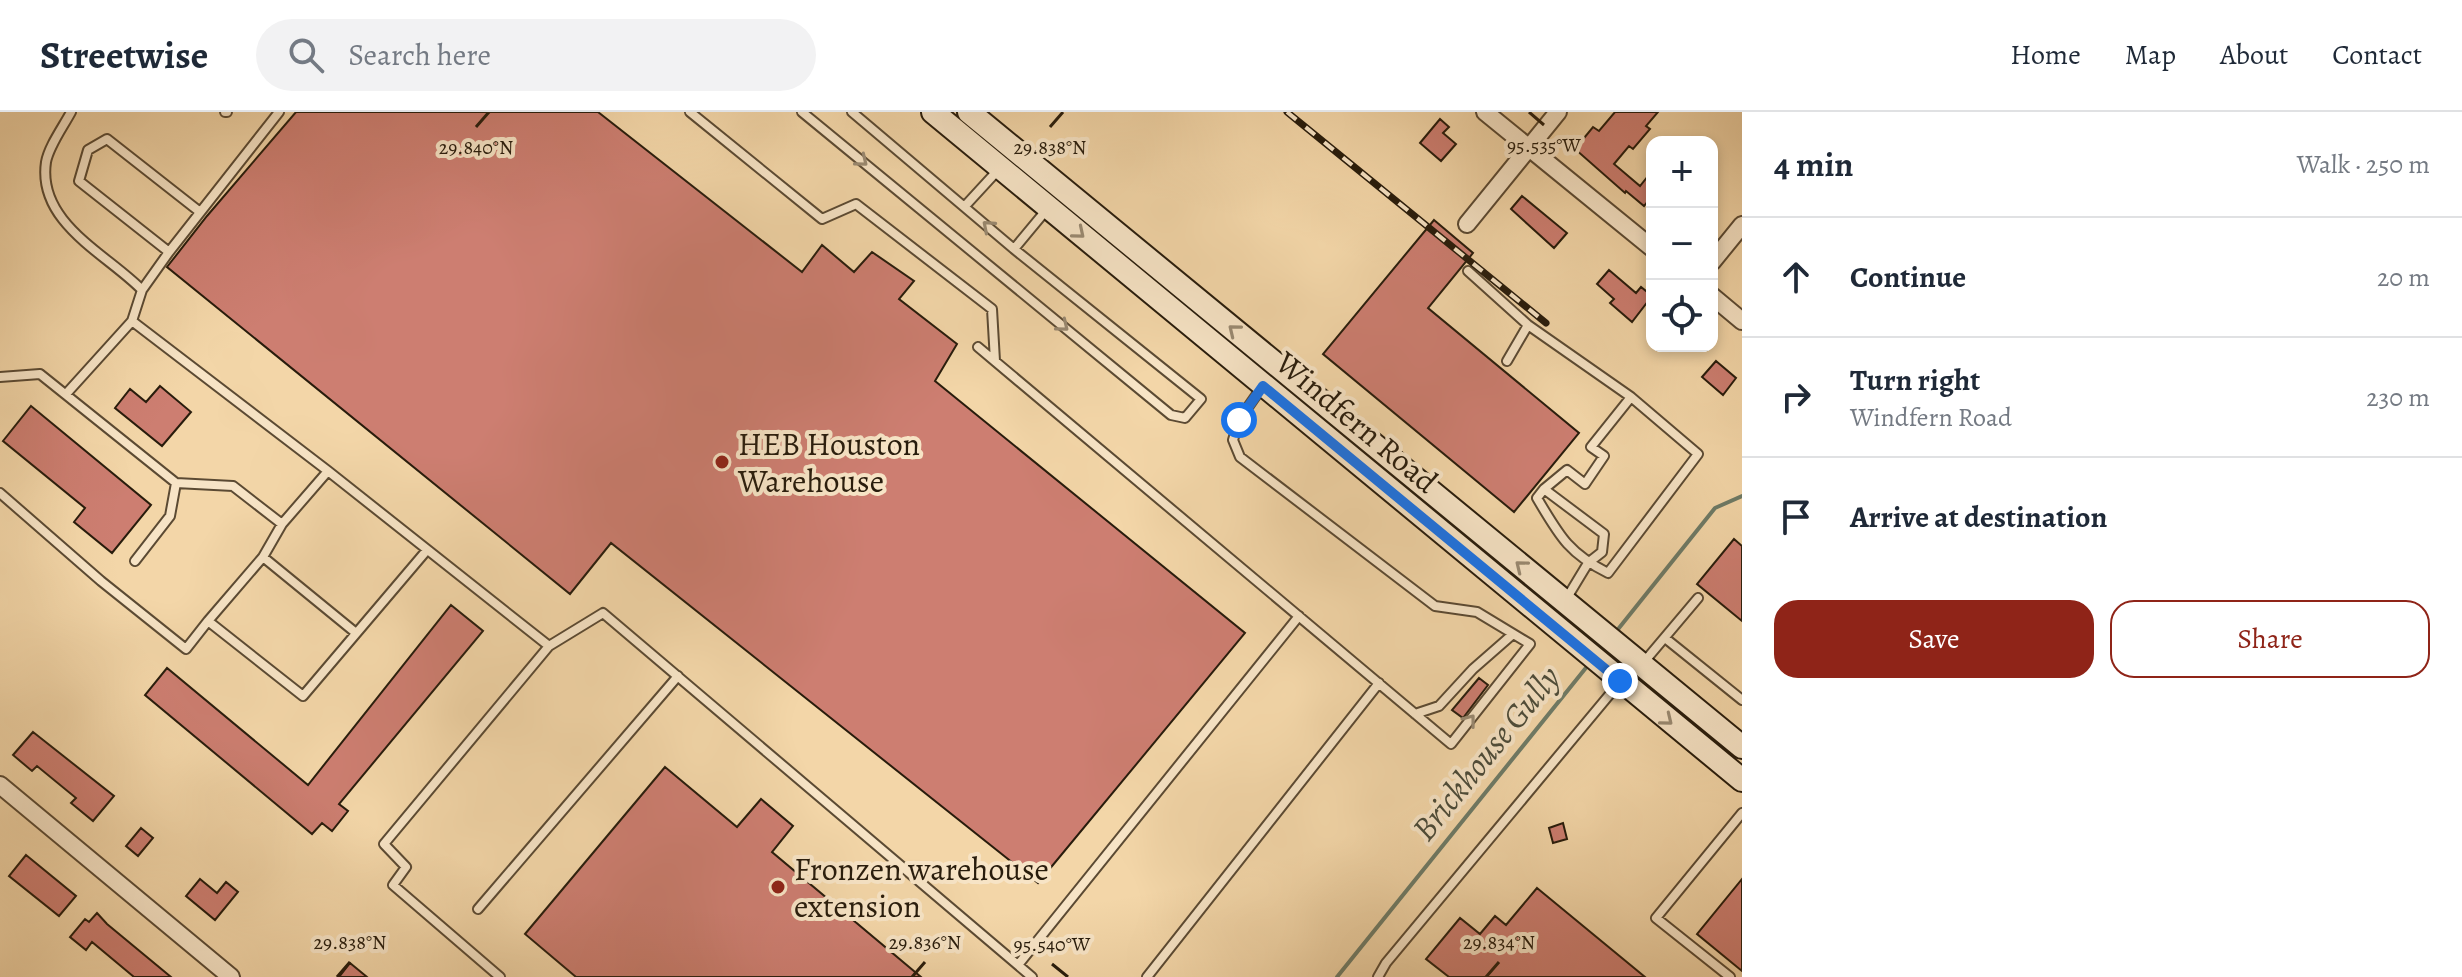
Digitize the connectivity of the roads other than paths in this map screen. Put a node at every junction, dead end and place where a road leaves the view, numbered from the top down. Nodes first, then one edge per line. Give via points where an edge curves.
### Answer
1 (71, 112) edge
2 (279, 112) edge
3 (690, 112) edge
4 (802, 112) edge
5 (852, 112) edge
6 (933, 112) edge
7 (969, 112) edge
8 (1485, 112) edge
9 (1558, 112) edge
10 (1529, 148) junction
11 (1016, 151) junction
12 (1001, 168) junction
13 (965, 206) junction
14 (1049, 208) junction
15 (200, 212) junction
16 (1467, 224) dead end
17 (1742, 225) edge
18 (1646, 243) edge
19 (1014, 249) junction
20 (169, 252) junction
21 (1718, 255) edge
22 (1468, 271) dead end
23 (142, 290) junction
24 (1718, 301) edge
25 (132, 321) junction
26 (1742, 321) edge
27 (1528, 325) junction
28 (978, 347) dead end
29 (995, 361) junction
30 (1507, 361) dead end
31 (1280, 368) junction
32 (0, 377) edge
33 (1263, 386) junction
34 (66, 394) junction
35 (1631, 397) junction
36 (328, 471) junction
37 (176, 483) junction
38 (1544, 489) junction
39 (0, 493) edge
40 (282, 524) junction
41 (427, 550) junction
42 (263, 557) junction
43 (135, 561) dead end
44 (1588, 563) junction
45 (1698, 598) dead end
46 (1564, 602) junction
47 (1299, 616) junction
48 (208, 621) junction
49 (356, 633) junction
50 (1513, 634) junction
51 (1665, 638) junction
52 (549, 646) junction
53 (1633, 658) junction
54 (678, 676) junction
55 (1614, 676) junction
56 (1379, 683) junction
57 (1742, 700) edge
58 (1415, 714) junction
59 (1742, 747) edge
60 (1742, 780) edge
61 (0, 785) edge
62 (1742, 813) edge
63 (1733, 824) junction
64 (1742, 831) edge
65 (478, 909) dead end
66 (1018, 965) junction
67 (231, 977) edge
68 (500, 977) edge
69 (1032, 977) edge
70 (1147, 977) edge
71 (1378, 977) edge
72 (1730, 977) edge

1 - 23 lane via 46,160 52,203 66,224
2 - 15 lane
3 - 29 lane via 822,219 856,204 992,309
4 -> 19 lane via 1171,415 1185,418 1201,399
5 - 13 lane
6 - 12 street, Windfern Road
7 - 11 street, Windfern Road
8 - 10 street
9 - 10 street
10 - 16 street
10 - 18 street
11 - 12 lane
31 -> 11 street, Windfern Road
12 - 13 lane
12 - 14 street, Windfern Road
19 -> 13 lane
14 - 19 lane
14 -> 33 street, Windfern Road
15 - 20 lane
15 - 20 lane via 107,139 88,150 79,181
17 - 21 street
20 - 23 lane
22 - 27 lane
23 - 25 lane
24 - 26 street
25 - 34 lane
25 - 36 lane
27 - 30 lane
27 - 35 lane
28 - 29 lane
29 - 47 lane
31 - 33 lane
46 -> 31 street, Windfern Road
32 - 34 lane via 40,374
33 - 50 lane via 1239,420 1233,440 1240,457 1435,606 1477,612
33 - 55 street, Windfern Road
34 - 37 lane
35 - 38 lane via 1591,447 1604,456 1585,484 1567,470
35 - 44 lane via 1698,454 1608,573
36 - 40 lane
36 - 41 lane
37 - 40 lane via 233,486
37 - 43 lane via 170,516
38 - 44 lane via 1537,498 1561,539
38 - 44 lane via 1604,534 1602,552
39 - 48 lane via 186,649
40 - 42 lane
41 - 49 lane
41 - 52 lane
42 - 48 lane
42 - 49 lane
44 - 46 lane
45 - 51 lane
46 - 53 street, Windfern Road
47 - 56 lane
47 - 66 lane
48 - 49 lane via 303,696
50 - 58 lane via 1439,706
58 -> 50 lane via 1451,744 1530,644
51 - 53 lane
51 - 57 lane
52 - 54 lane via 603,613
52 - 68 lane via 384,844 406,867 393,885
53 - 55 street
53 - 59 street, Windfern Road
54 - 65 lane
54 - 66 lane
55 -> 60 street, Windfern Road
55 - 71 lane
56 - 58 lane
56 - 70 lane
61 - 67 street
62 - 63 lane
63 - 64 lane
63 - 72 lane via 1656,918
66 - 69 lane

